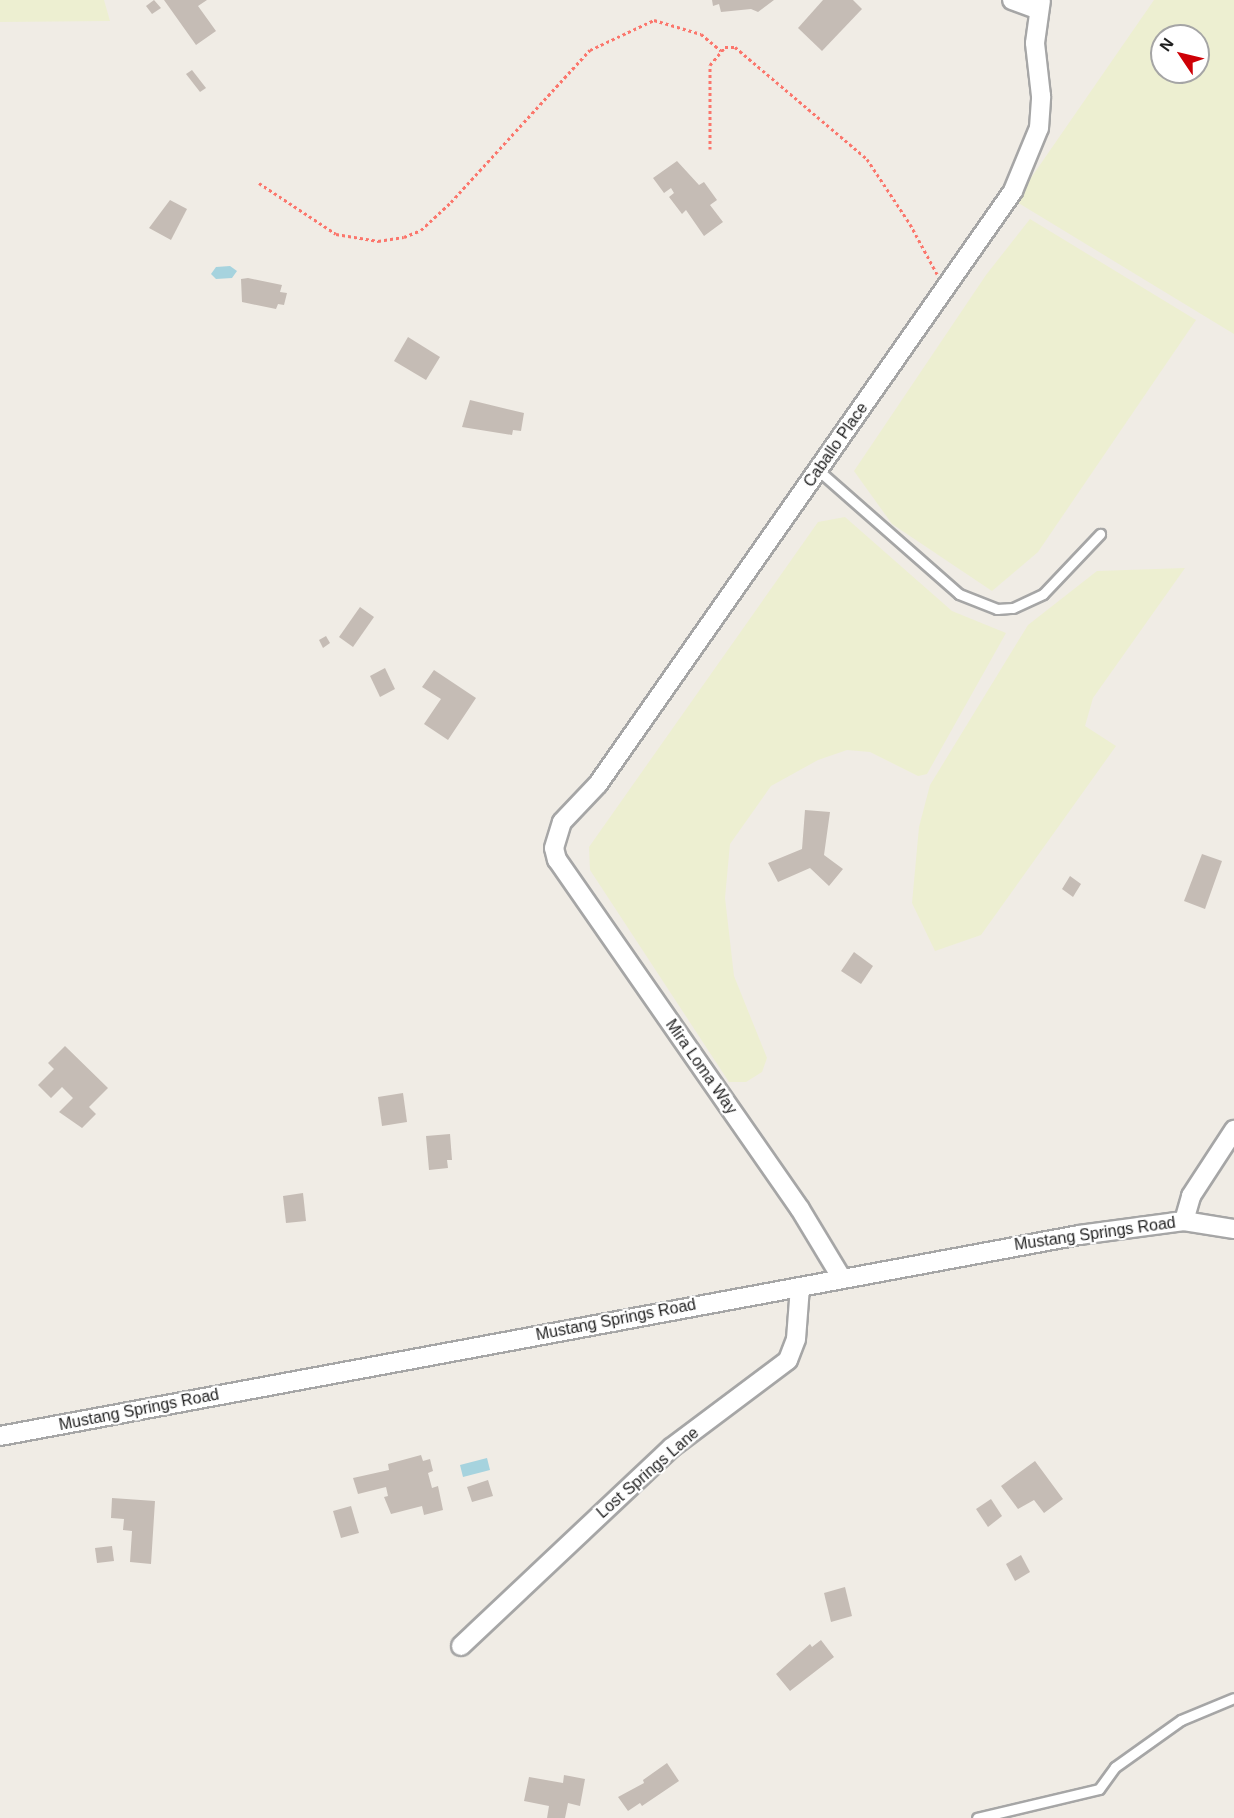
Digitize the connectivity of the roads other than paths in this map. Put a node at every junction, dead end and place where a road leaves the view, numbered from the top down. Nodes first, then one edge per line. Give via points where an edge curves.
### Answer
1 (1012, 0) edge
2 (1037, 3) edge
3 (818, 470) junction
4 (1100, 534) dead end
5 (557, 860) joint
6 (1234, 1130) edge
7 (1184, 1221) junction
8 (1234, 1229) edge
9 (841, 1277) junction
10 (800, 1287) junction
11 (0, 1436) edge
12 (461, 1646) dead end
13 (1234, 1698) edge
14 (976, 1818) edge

1 - 2 street
2 - 3 street, Caballo Place via 1035,43 1040,107 1039,128 1030,157 1012,191
3 - 4 lane via 959,594 997,609 1013,608 1043,594
3 - 5 street, Caballo Place via 598,784 562,822 554,848
5 - 9 street, Mira Loma Way via 800,1209
6 - 7 street via 1191,1196
7 - 8 street, Mustang Springs Road
7 - 9 street, Mustang Springs Road via 1079,1234
9 - 10 street, Mustang Springs Road
10 - 11 street, Mustang Springs Road
10 - 12 street, Lost Springs Lane via 796,1339 788,1360 671,1448
13 - 14 lane via 1180,1720 1115,1767 1099,1789

